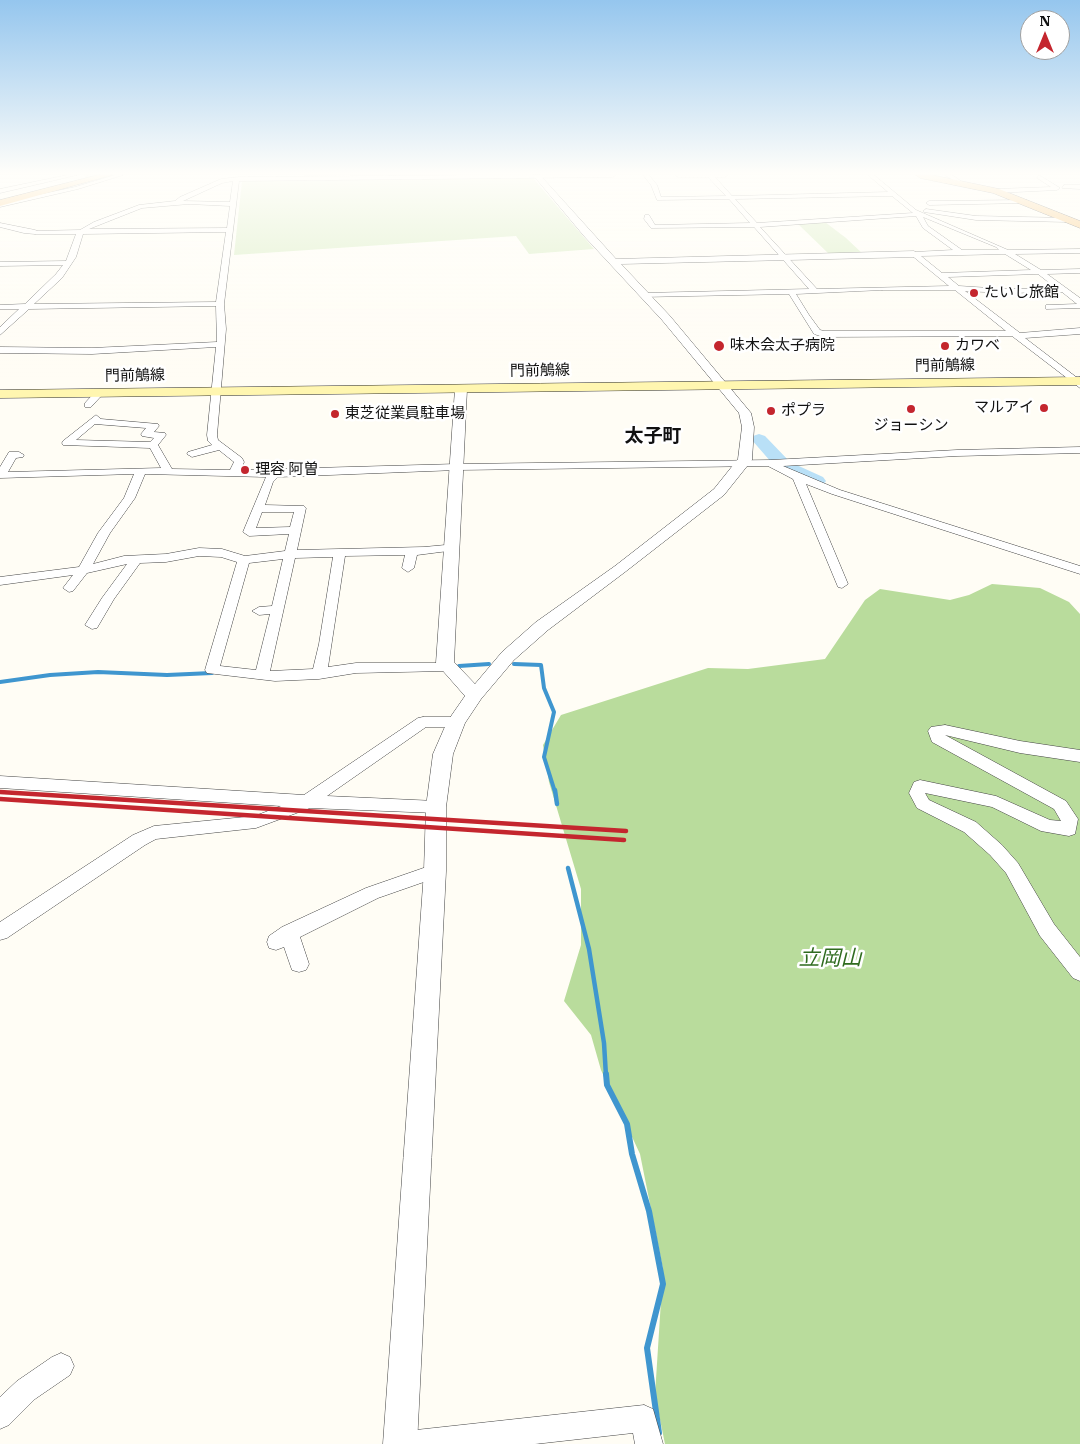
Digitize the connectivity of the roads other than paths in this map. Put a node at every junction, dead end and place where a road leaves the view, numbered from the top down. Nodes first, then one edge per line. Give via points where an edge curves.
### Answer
1 (76, 242) edge
2 (228, 242) edge
3 (595, 242) edge
4 (771, 242) edge
5 (947, 242) edge
6 (989, 242) edge
7 (1080, 251) edge
8 (960, 252) junction
9 (1008, 252) junction
10 (914, 254) junction
11 (784, 258) junction
12 (613, 262) junction
13 (1022, 262) junction
14 (67, 263) junction
15 (1006, 263) dead end
16 (0, 264) edge
17 (1080, 271) edge
18 (1039, 272) junction
19 (940, 275) junction
20 (957, 288) junction
21 (1064, 290) junction
22 (791, 292) junction
23 (815, 292) junction
24 (644, 295) junction
25 (1078, 301) edge
26 (220, 304) junction
27 (1052, 304) dead end
28 (0, 306) edge
29 (28, 306) junction
30 (1080, 331) edge
31 (0, 332) edge
32 (1014, 334) junction
33 (220, 344) junction
34 (0, 350) edge
35 (1078, 382) edge
36 (722, 385) junction
37 (461, 388) junction
38 (216, 392) junction
39 (99, 393) junction
40 (0, 394) edge
41 (88, 405) dead end
42 (92, 421) junction
43 (71, 424) dead end
44 (152, 445) junction
45 (221, 446) junction
46 (1075, 450) edge
47 (194, 451) dead end
48 (19, 454) dead end
49 (742, 463) junction
50 (777, 463) junction
51 (1080, 463) edge
52 (457, 467) junction
53 (141, 471) junction
54 (168, 471) junction
55 (234, 473) junction
56 (1, 474) edge
57 (276, 474) junction
58 (798, 477) junction
59 (257, 509) junction
60 (294, 530) junction
61 (452, 547) junction
62 (412, 551) junction
63 (340, 552) junction
64 (290, 554) junction
65 (137, 559) junction
66 (244, 560) junction
67 (408, 568) dead end
68 (84, 570) junction
69 (1080, 570) edge
70 (0, 581) edge
71 (842, 584) dead end
72 (68, 588) dead end
73 (278, 610) junction
74 (259, 611) dead end
75 (92, 625) dead end
76 (445, 666) junction
77 (262, 674) junction
78 (319, 674) junction
79 (475, 695) junction
80 (456, 722) junction
81 (1080, 756) edge
82 (0, 782) edge
83 (309, 802) junction
84 (436, 807) junction
85 (435, 872) junction
86 (0, 932) edge
87 (299, 964) dead end
88 (1080, 972) edge
89 (61, 1366) dead end
90 (0, 1416) edge
91 (400, 1444) edge
92 (416, 1444) edge
93 (649, 1444) edge

1 - 14 street
2 - 26 street
3 - 12 street
4 - 11 street
5 - 8 street
6 - 9 street
7 - 9 street
8 - 9 street
8 - 10 street
9 - 13 street
10 - 11 street
10 - 19 street
11 - 12 street
11 - 23 street
12 - 24 street
13 - 15 street
13 - 18 street
14 - 16 street
14 - 29 street via 59,276
17 - 18 street
18 - 19 street
18 - 21 street
19 - 20 street
20 - 21 street
20 - 23 street
20 - 32 street
21 - 25 street
22 - 23 street
22 - 24 street
22 - 32 street via 817,332 823,334
24 - 36 street
25 - 27 street
26 - 29 street
26 - 33 street
28 - 29 street
29 - 31 street
30 - 32 street
32 - 35 street
33 - 34 street via 92,350
33 - 38 street
35 - 36 main road, 門前鵤線
36 - 37 main road, 門前鵤線
36 - 49 street via 745,413 748,427
37 - 38 main road, 門前鵤線
37 - 52 street
38 - 39 main road, 門前鵤線
38 - 45 street via 212,441
39 - 40 main road, 門前鵤線
39 - 41 street
42 - 43 street
42 - 44 street via 154,426 146,434 161,435
42 - 44 street via 67,443
44 - 54 street
45 - 47 street
45 - 55 street via 237,458
46 - 50 street
46 - 51 street
48 - 56 street via 13,454 8,461 10,464
49 - 50 street
49 - 52 street
49 - 79 street via 712,498 542,626 508,656
50 - 58 street
52 - 57 street
52 - 61 street
53 - 54 street
53 - 56 street
53 - 68 street via 129,498 104,533
54 - 55 street
55 - 57 street
57 - 59 street via 268,482
58 - 69 street via 891,511
58 - 71 street
59 - 60 street via 300,508
59 - 60 street via 249,532
60 - 64 street
61 - 62 street
61 - 76 street
62 - 63 street
62 - 67 street
63 - 64 street
63 - 78 street
64 - 66 street
64 - 73 street
65 - 66 street via 199,552 222,553
65 - 68 street
65 - 75 street
66 - 77 street via 212,670
68 - 70 street
68 - 72 street
73 - 74 street
73 - 77 street
76 - 78 street via 356,668
76 - 79 street
77 - 78 street
79 - 80 street
80 - 83 street via 423,722
80 - 84 street via 443,754
81 - 88 street via 1020,747 945,730 936,731 937,738 1060,805 1070,819 1069,829 1047,826 996,802 920,786 917,793 923,804 970,827 996,850 1012,868 1047,930
82 - 83 street
83 - 84 street
83 - 86 street via 256,822 154,833
84 - 85 street
85 - 87 street via 372,893 283,938
85 - 91 street
89 - 90 street via 26,1390
92 - 93 street via 644,1418

